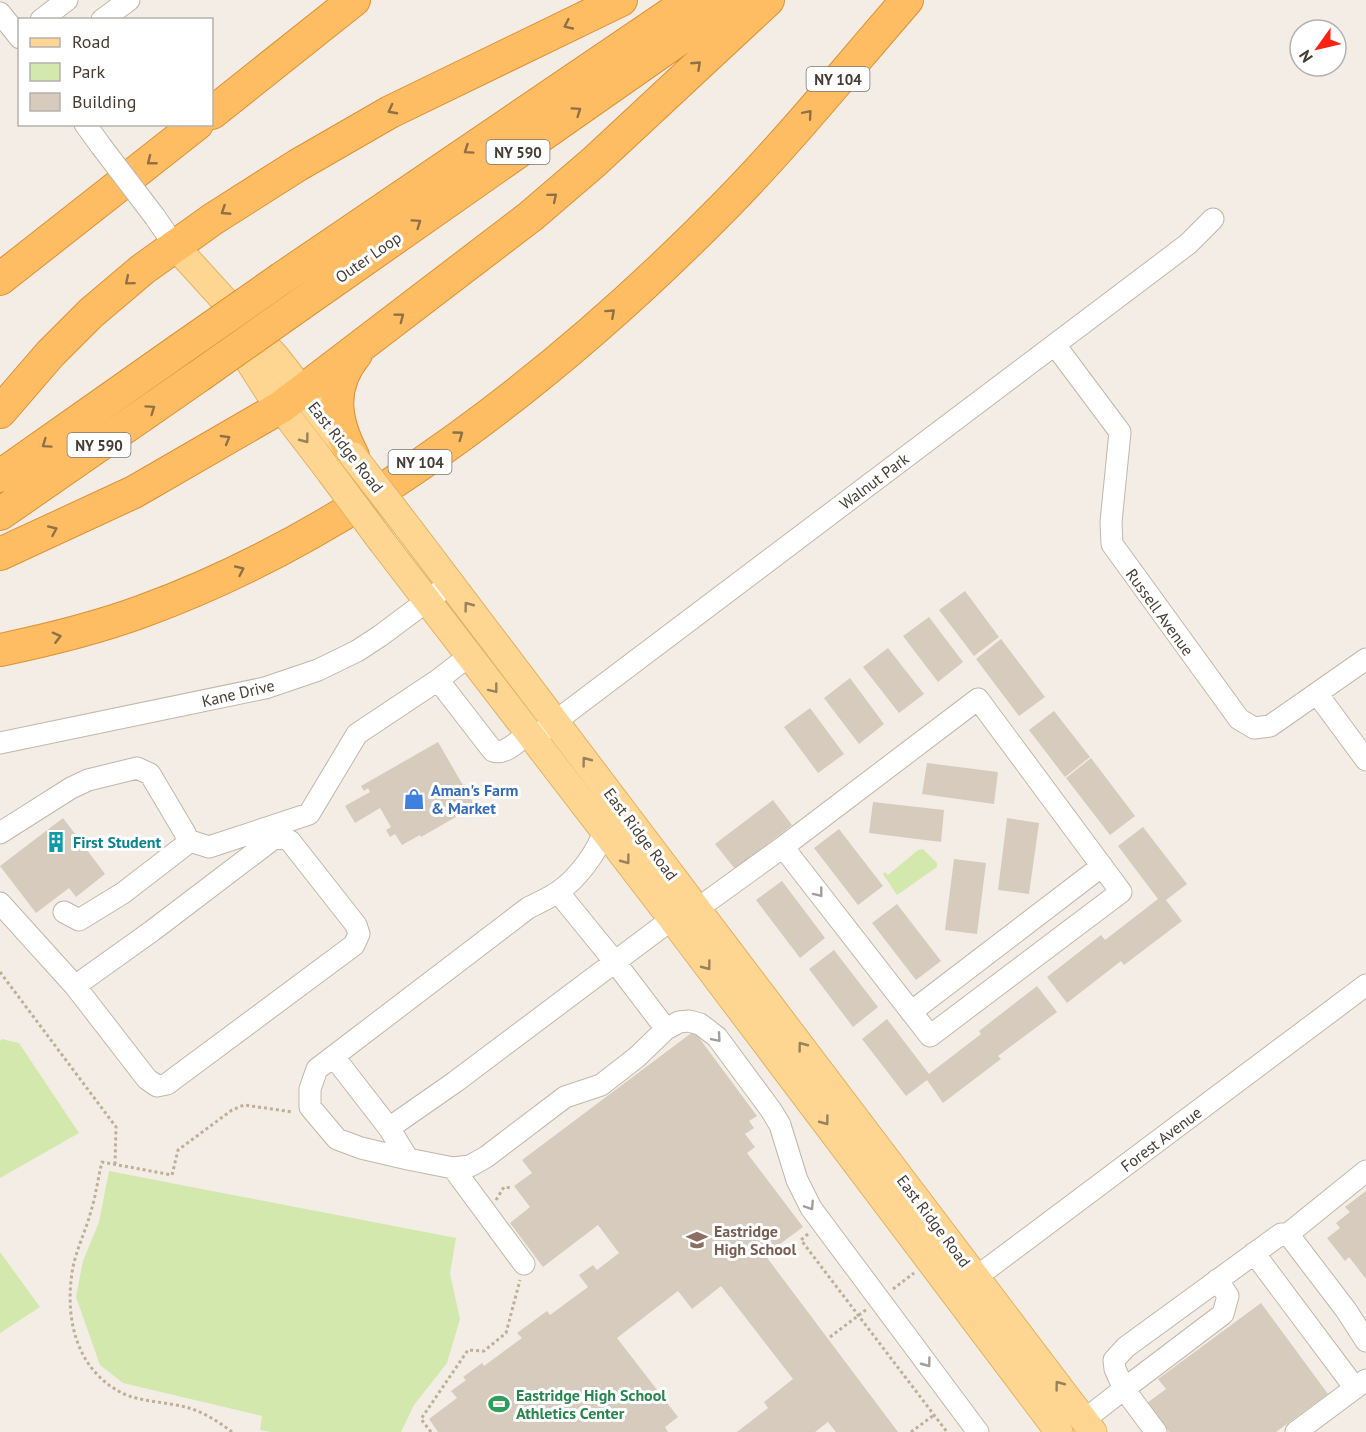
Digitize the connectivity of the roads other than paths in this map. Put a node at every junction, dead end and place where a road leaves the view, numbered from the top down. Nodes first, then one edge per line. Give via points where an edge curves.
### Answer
1 (67, 0) edge
2 (129, 0) edge
3 (354, 0) edge
4 (375, 0) edge
5 (621, 0) edge
6 (691, 0) edge
7 (735, 0) edge
8 (768, 0) edge
9 (907, 0) edge
10 (0, 13) edge
11 (44, 18) edge
12 (105, 18) edge
13 (18, 36) edge
14 (256, 77) junction
15 (213, 112) edge
16 (86, 126) edge
17 (194, 126) edge
18 (1213, 219) dead end
19 (175, 246) junction
20 (0, 279) edge
21 (369, 341) junction
22 (1055, 345) junction
23 (292, 398) junction
24 (0, 412) edge
25 (341, 464) junction
26 (0, 476) edge
27 (0, 514) edge
28 (0, 554) edge
29 (451, 583) junction
30 (427, 601) junction
31 (0, 650) edge
32 (469, 656) junction
33 (1366, 659) edge
34 (438, 680) junction
35 (1318, 695) junction
36 (555, 721) junction
37 (530, 736) junction
38 (0, 743) edge
39 (1366, 760) edge
40 (604, 831) junction
41 (0, 833) edge
42 (187, 840) junction
43 (783, 847) junction
44 (1102, 866) junction
45 (558, 892) junction
46 (0, 903) edge
47 (697, 909) junction
48 (64, 912) dead end
49 (672, 920) junction
50 (615, 962) junction
51 (1366, 985) edge
52 (75, 986) junction
53 (911, 1012) junction
54 (666, 1029) junction
55 (334, 1057) junction
56 (389, 1128) junction
57 (408, 1159) junction
58 (453, 1168) junction
59 (1366, 1171) edge
60 (1288, 1234) junction
61 (1254, 1253) junction
62 (524, 1264) road end
63 (977, 1277) junction
64 (1217, 1280) junction
65 (955, 1293) junction
66 (1366, 1341) edge
67 (1360, 1384) edge
68 (1124, 1389) junction
69 (1089, 1426) edge
70 (978, 1432) edge
71 (1059, 1432) edge
72 (1156, 1432) edge
73 (1296, 1432) edge

1 - 11 street
2 - 12 street
3 - 14 highway
4 - 14 highway
5 -> 19 highway via 380,117 298,165
6 -> 26 highway, Outer Loop / NY 590, bridge via 406,191
27 -> 7 highway, Outer Loop / NY 590, bridge
21 -> 8 highway via 555,195
31 -> 9 highway, NY 104 via 125,617 243,568 341,515 456,438 571,348 687,244 764,166
10 - 13 street
14 - 15 highway
16 - 19 street, East Ridge Road, bridge
17 -> 20 highway
18 - 22 street, Walnut Park via 1188,244
19 - 23 main road, East Ridge Road via 258,375
19 -> 24 highway via 75,328
21 - 23 highway
21 - 25 highway via 348,365 337,394
22 - 35 street, Russell Avenue via 1120,432 1111,522 1113,544 1234,714 1246,724 1262,729
22 - 36 street, Walnut Park
23 - 25 main road, East Ridge Road
28 -> 23 highway via 134,492
25 - 29 main road, East Ridge Road, bridge via 407,526
25 - 30 main road, East Ridge Road, bridge via 382,542
29 - 30 street, Kane Drive
36 -> 29 main road, East Ridge Road
30 - 32 main road, East Ridge Road
30 - 38 street, Kane Drive via 344,658 265,688
32 - 34 street
32 -> 37 main road, East Ridge Road
33 - 35 street
34 - 37 street, Walnut Park via 493,752 505,751
34 - 42 street via 357,734 309,814 209,847
35 - 39 street
36 - 37 street, Walnut Park
47 -> 36 main road, East Ridge Road
37 - 40 main road, East Ridge Road
40 - 45 street via 586,864
40 -> 49 main road, East Ridge Road
41 - 42 street via 87,780 137,768 150,774
42 - 48 street via 123,893 79,920
43 - 44 street via 978,699
43 - 47 street
43 -> 53 street
44 - 53 street
44 - 53 street via 1121,892 930,1036
45 - 50 street
45 - 55 street via 528,908
46 - 52 street
47 - 49 street
63 -> 47 main road, East Ridge Road
49 - 50 street
49 -> 65 main road, East Ridge Road
50 - 54 street
50 - 56 street
51 - 63 street, Forest Avenue
52 - 52 street via 147,1079 157,1086 167,1084 354,945 359,934 356,925 283,837 273,839
54 - 58 street via 601,1084 565,1097 486,1158 470,1166
54 -> 70 street via 689,1021 717,1037 780,1125 797,1180 811,1208
55 - 56 street
55 - 57 street via 317,1069 310,1089 310,1107 337,1139
56 - 57 street
57 - 58 street
58 - 62 street
59 - 60 street
60 - 61 street via 1281,1234
60 - 66 street
61 - 64 street
61 - 67 street
63 - 65 street, Forest Avenue
69 -> 63 main road, East Ridge Road
64 - 68 street via 1114,1360
64 - 68 street via 1228,1296 1223,1314
65 - 71 main road, East Ridge Road
67 - 73 street
68 - 69 street
68 - 72 street

